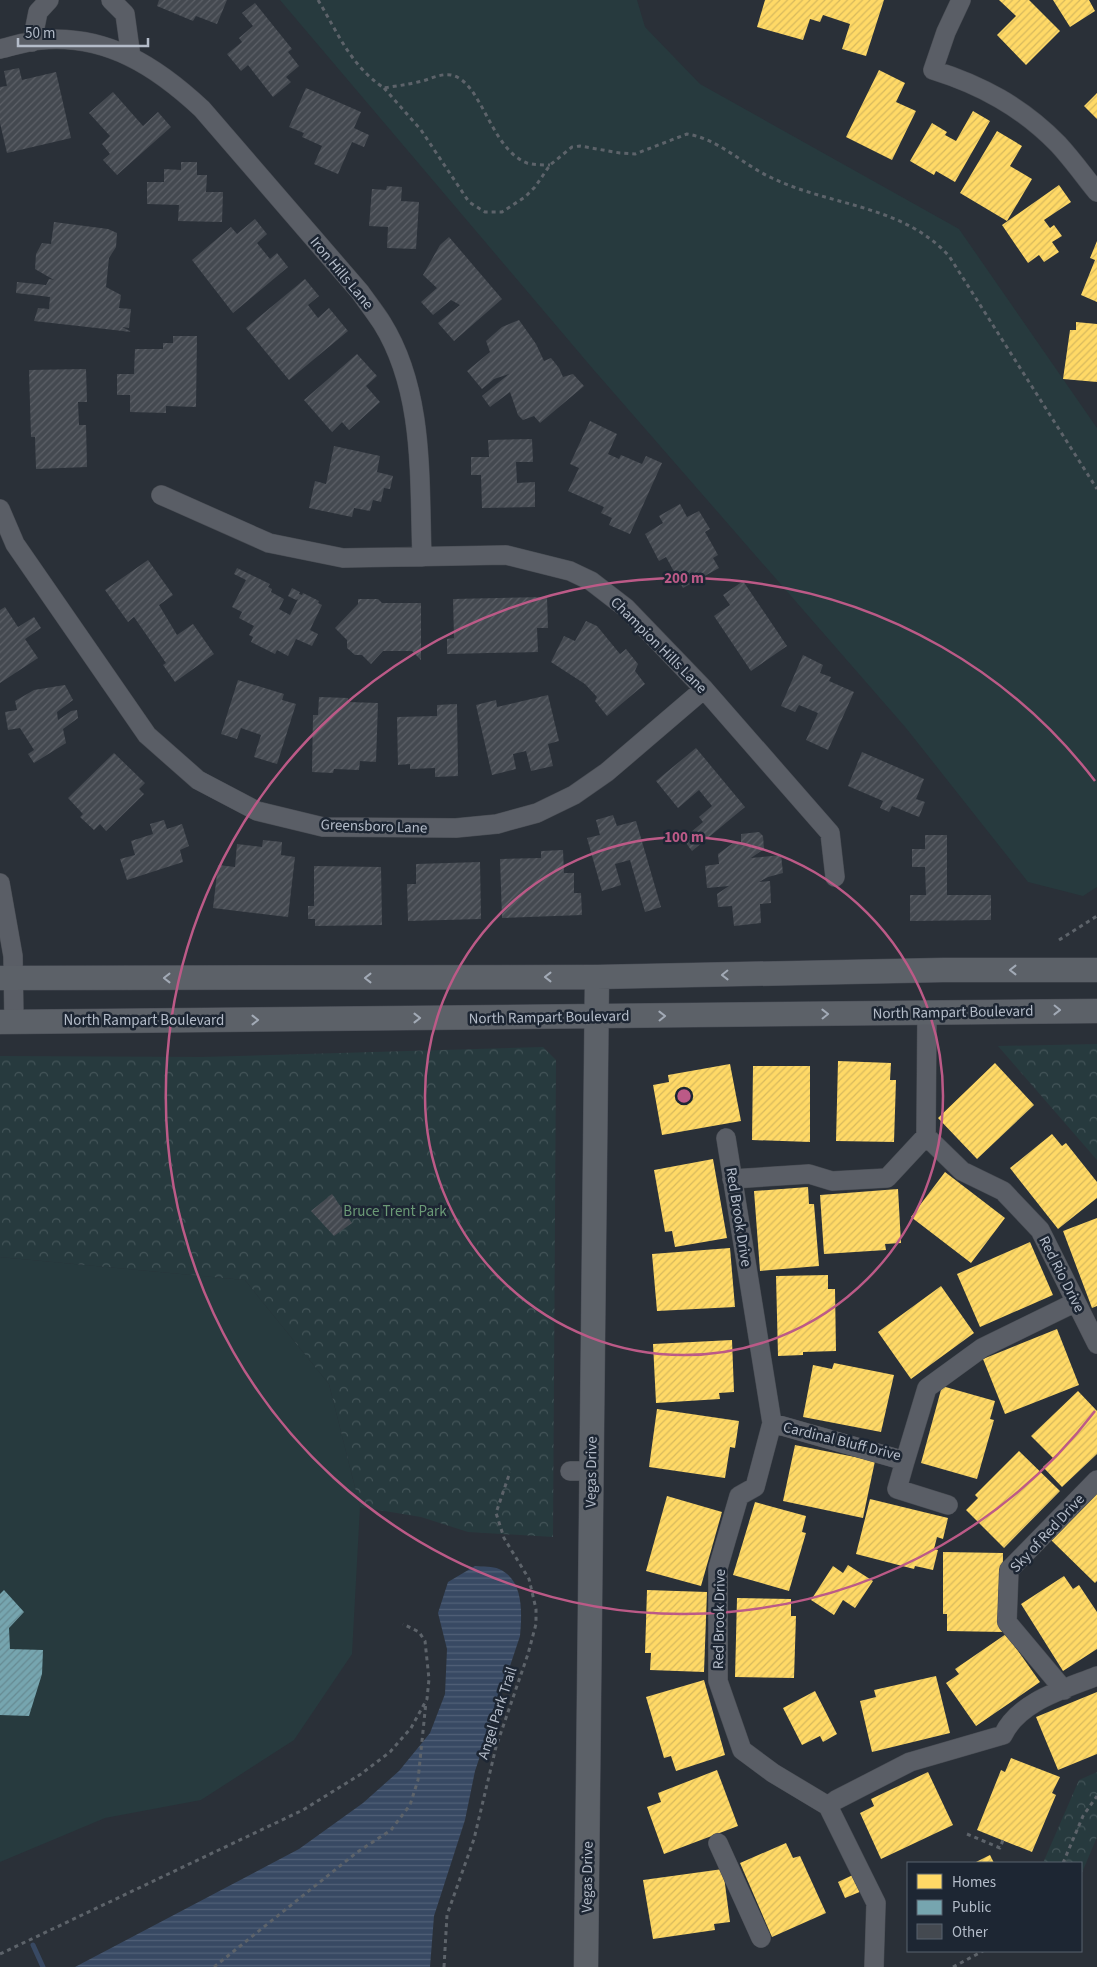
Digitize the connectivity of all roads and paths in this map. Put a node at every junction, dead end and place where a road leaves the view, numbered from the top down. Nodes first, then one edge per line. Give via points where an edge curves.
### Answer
1 (49, 0) edge
2 (111, 0) edge
3 (318, 0) edge
4 (961, 0) edge
5 (32, 42) junction
6 (0, 49) edge
7 (131, 57) junction
8 (384, 88) junction
9 (550, 165) junction
10 (1097, 192) edge
11 (1097, 489) edge
12 (161, 495) dead end
13 (0, 509) edge
14 (8, 548) edge
15 (422, 557) junction
16 (704, 689) junction
17 (835, 877) dead end
18 (0, 883) edge
19 (1097, 916) edge
20 (1059, 940) dead end
21 (1097, 970) edge
22 (597, 977) junction
23 (6, 978) edge
24 (1097, 1011) edge
25 (927, 1012) junction
26 (596, 1017) junction
27 (7, 1022) edge
28 (926, 1136) junction
29 (726, 1138) dead end
30 (732, 1179) junction
31 (1076, 1302) junction
32 (1097, 1344) edge
33 (772, 1423) junction
34 (905, 1461) junction
35 (510, 1472) dead end
36 (1097, 1480) edge
37 (948, 1505) dead end
38 (403, 1624) dead end
39 (1097, 1676) edge
40 (1064, 1690) junction
41 (427, 1699) junction
42 (1097, 1796) edge
43 (828, 1806) junction
44 (967, 1834) dead end
45 (1003, 1840) dead end
46 (718, 1843) dead end
47 (1063, 1862) edge
48 (760, 1938) dead end
49 (981, 1952) edge
50 (0, 1954) edge
51 (214, 1967) edge
52 (444, 1967) edge
53 (586, 1967) edge
54 (874, 1967) edge
55 (953, 1967) edge

1 - 5 street via 38,12
2 - 7 street via 124,14
3 - 8 path via 346,52
4 - 10 street via 933,70 988,91 1014,106 1059,145
5 - 6 street, Iron Hills Lane
5 - 7 street, Iron Hills Lane via 74,41
7 - 15 street, Iron Hills Lane via 174,84 202,109 360,292 383,324 411,397 417,436
8 - 9 path via 444,75 457,77 472,88 510,152 528,164
8 - 9 path via 421,130 469,202 478,209 502,212 512,206 535,187
9 - 11 path via 572,147 588,146 635,154 681,136 695,135 718,145 773,179 873,211 926,235 948,256
12 - 15 street, Champion Hills Lane via 269,543 343,558
13 - 14 street, Greensboro Lane
14 - 16 street, Greensboro Lane via 147,735 198,780 258,811 323,827 456,828 497,824 537,813 574,795 607,772
15 - 16 street, Champion Hills Lane via 506,555 570,571 590,581 626,608
16 - 17 street, Champion Hills Lane via 830,833
18 - 23 street via 13,956
19 - 20 path
21 -> 22 main road
22 -> 23 main road
22 - 26 main road, Vegas Drive
23 - 27 street
25 -> 24 main road, North Rampart Boulevard
26 -> 25 main road, North Rampart Boulevard
25 - 28 street
27 -> 26 main road, North Rampart Boulevard
26 - 53 main road, Vegas Drive via 580,1471
28 - 30 street via 887,1178 832,1181 809,1174
28 - 31 street, Red Rio Drive via 962,1171 1003,1192 1040,1230
29 - 30 street, Red Brook Drive
30 - 33 street, Red Brook Drive
31 - 32 street, Red Rio Drive
31 - 34 street, Cardinal Bluff Drive via 982,1348 927,1388
33 - 34 street, Cardinal Bluff Drive
33 - 43 street, Red Brook Drive via 755,1487 739,1496 718,1568 718,1681 742,1750
34 - 37 street via 897,1489
35 - 52 path, Angel Park Trail via 496,1513 504,1538 529,1580 536,1624 496,1747 474,1839 447,1915
36 - 40 street, Sky of Red Drive via 1009,1570 1008,1622
38 - 41 path via 419,1632 425,1640 429,1666
39 - 40 street
40 - 43 street via 1028,1707 1007,1726 1003,1735 910,1762
41 - 50 path via 411,1728 390,1752 303,1810
41 - 51 path via 418,1780 410,1805 391,1830 356,1853
42 - 47 path via 1082,1816
43 - 54 street via 876,1903
44 - 45 path via 1000,1848
46 - 48 street
49 - 55 path

